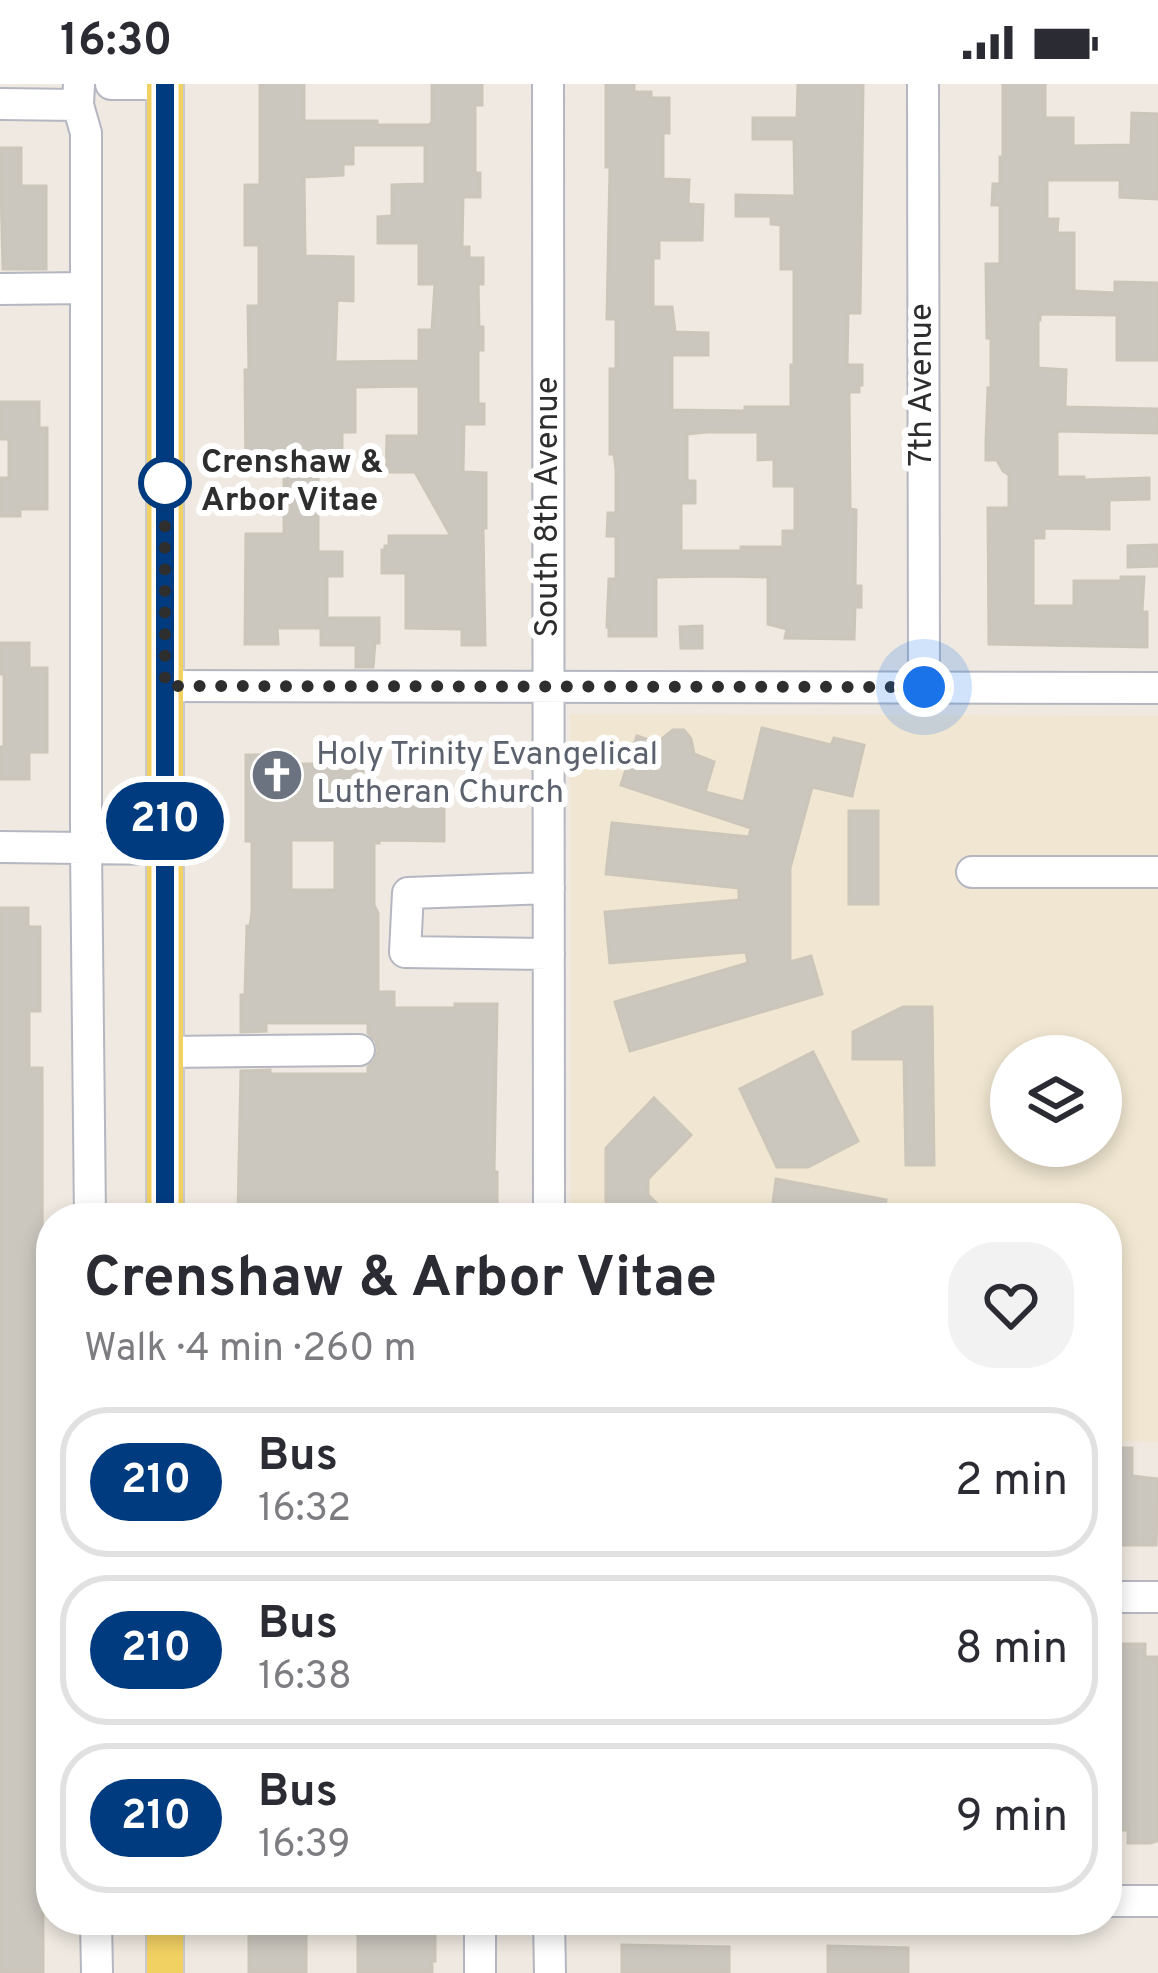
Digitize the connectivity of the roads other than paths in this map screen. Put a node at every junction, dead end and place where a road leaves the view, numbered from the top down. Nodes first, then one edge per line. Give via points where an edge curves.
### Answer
1 (111, 84) edge
2 (148, 84) edge
3 (165, 84) edge
4 (548, 84) edge
5 (923, 84) edge
6 (79, 94) edge
7 (0, 104) edge
8 (86, 288) junction
9 (0, 290) edge
10 (165, 686) junction
11 (924, 687) junction
12 (550, 688) junction
13 (1158, 688) edge
14 (0, 847) edge
15 (86, 847) junction
16 (165, 849) junction
17 (972, 872) dead end
18 (1158, 872) edge
19 (549, 888) junction
20 (549, 954) junction
21 (359, 1050) dead end
22 (165, 1052) junction
23 (90, 1203) edge
24 (165, 1203) edge
25 (549, 1203) edge
26 (1122, 1598) edge
27 (1158, 1598) edge
28 (1122, 1901) edge
29 (1158, 1901) edge
30 (97, 1935) edge
31 (165, 1935) edge
32 (480, 1935) edge
33 (549, 1935) edge
34 (97, 1973) edge
35 (165, 1973) edge
36 (480, 1973) edge
37 (550, 1973) edge

1 - 2 street
3 - 10 main road
4 - 12 street, South 8th Avenue
5 - 11 street, 7th Avenue
6 - 7 street
6 - 8 street
8 - 9 street
8 - 15 street
10 - 12 street
10 - 16 main road
11 - 12 street
11 - 13 street
12 - 19 street, South 8th Avenue
14 - 15 street
15 - 16 street
15 - 23 street
16 - 22 main road
17 - 18 street
19 - 20 street, South 8th Avenue
19 - 20 street via 408,893 406,952
20 - 25 street, South 8th Avenue
21 - 22 street
22 - 24 main road
26 - 27 street
28 - 29 street
30 - 34 street
31 - 35 main road
32 - 36 street
33 - 37 street

